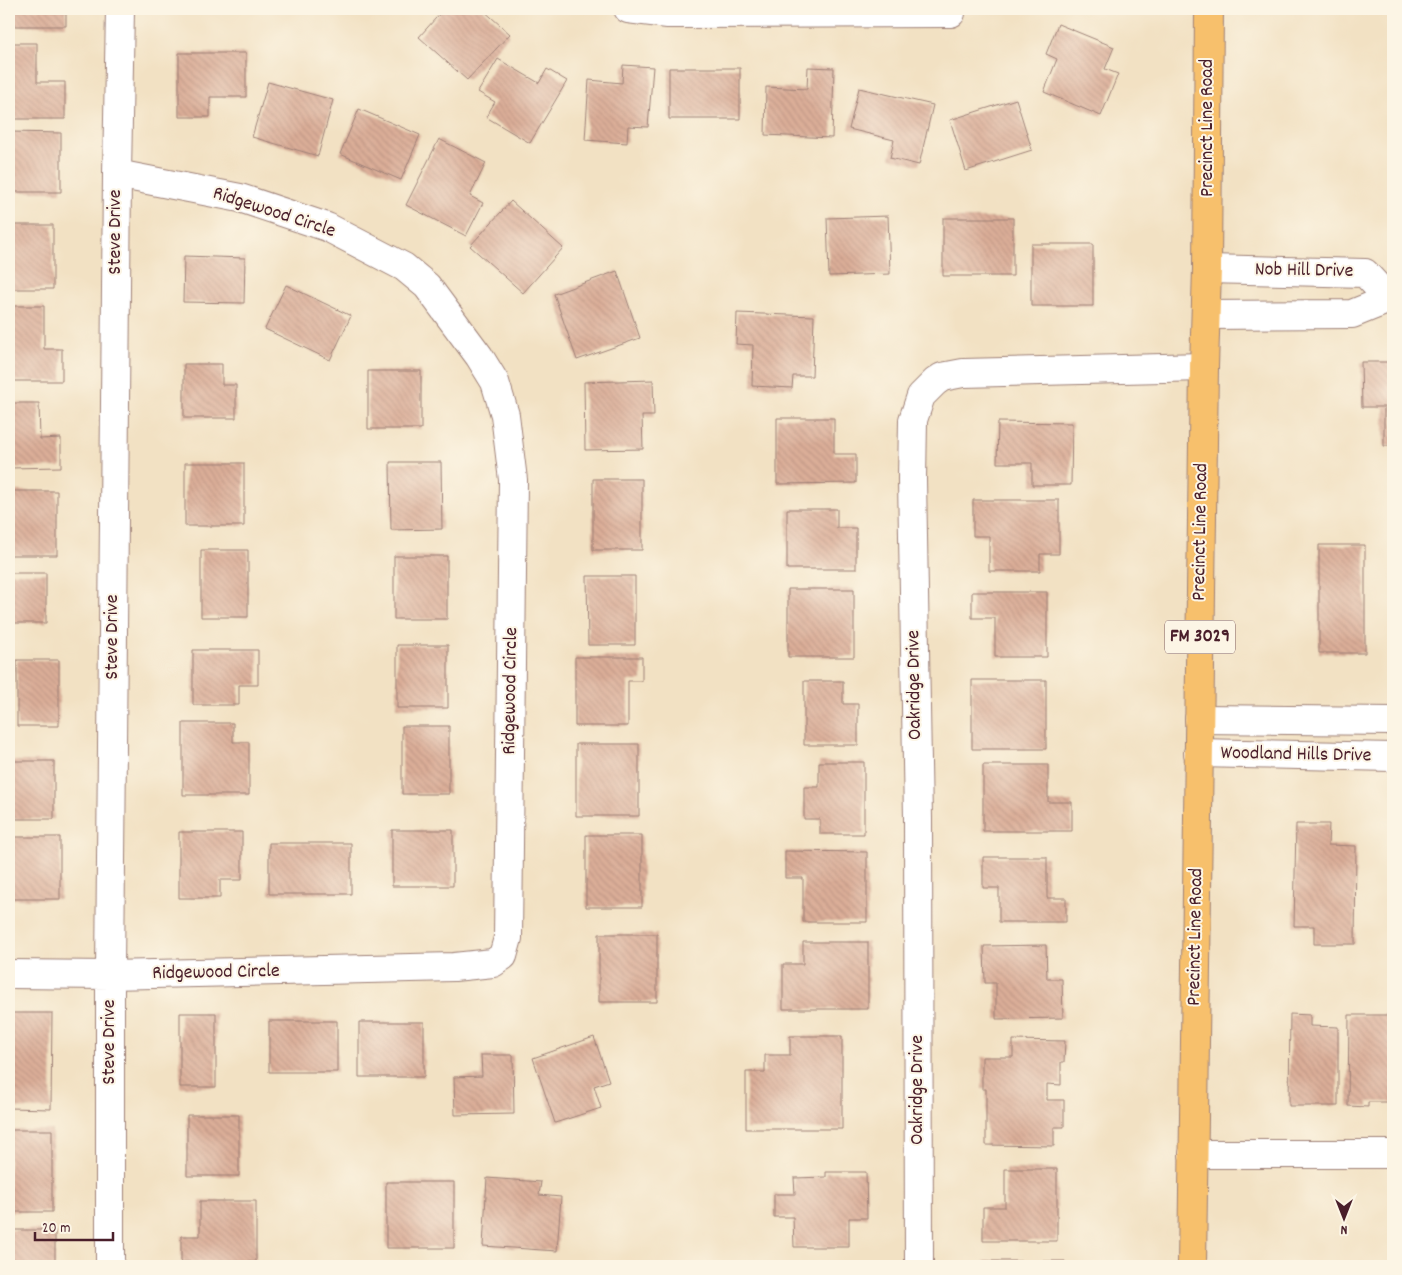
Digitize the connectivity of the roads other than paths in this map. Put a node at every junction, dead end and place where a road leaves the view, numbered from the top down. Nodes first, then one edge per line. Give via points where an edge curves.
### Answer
1 (120, 9) edge
2 (628, 9) edge
3 (1209, 9) edge
4 (951, 13) dead end
5 (117, 174) junction
6 (1207, 269) junction
7 (1391, 299) edge
8 (1206, 315) junction
9 (1204, 367) junction
10 (1199, 719) junction
11 (1393, 721) edge
12 (1198, 753) junction
13 (1393, 757) edge
14 (9, 974) edge
15 (110, 975) junction
16 (1193, 1154) junction
17 (1393, 1154) edge
18 (110, 1266) edge
19 (919, 1266) edge
20 (1192, 1266) edge

1 - 5 street, Steve Drive
2 - 4 street via 668,14
3 - 6 main road, Precinct Line Road / FM 3029
5 - 15 street, Steve Drive
5 - 15 street, Ridgewood Circle via 240,198 327,227 404,267 426,286 495,382 505,415 513,480 508,938 503,956 494,963 454,968
6 - 7 street, Nob Hill Drive via 1365,273
6 - 8 main road, Precinct Line Road / FM 3029
7 - 8 street, Nob Hill Drive via 1352,314
8 - 9 main road, Precinct Line Road / FM 3029
9 - 10 main road, Precinct Line Road / FM 3029
9 - 19 street, Oakridge Drive via 963,373 942,377 935,382 921,396 913,420
10 - 11 street, Woodland Hills Drive
10 - 12 main road, Precinct Line Road / FM 3029
12 - 13 street, Woodland Hills Drive
12 - 16 main road, Precinct Line Road / FM 3029
14 - 15 street, Ridgewood Circle
15 - 18 street, Steve Drive
16 - 17 street
16 - 20 main road, Precinct Line Road / FM 3029

